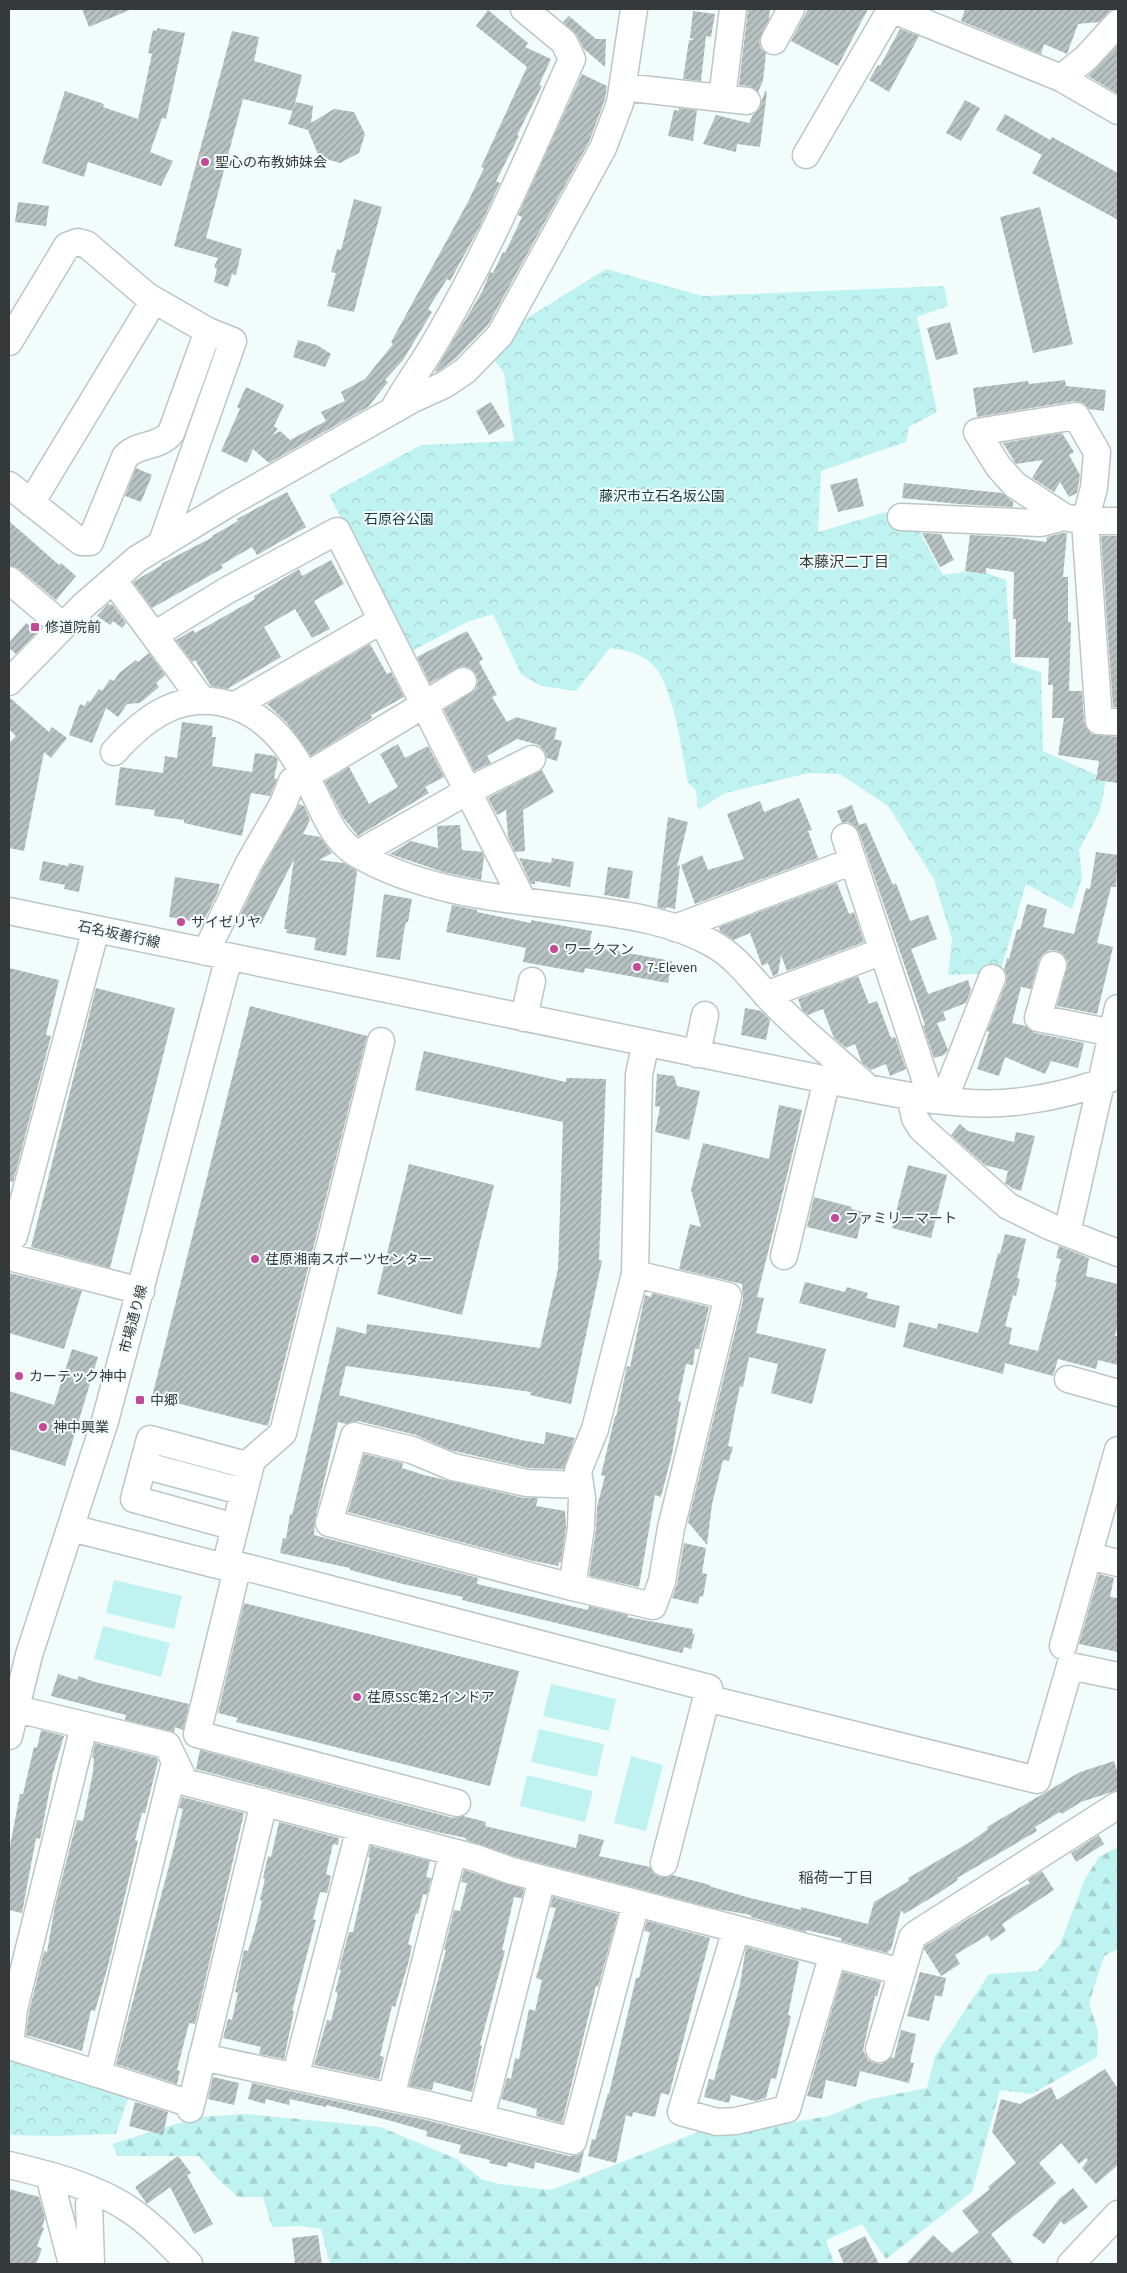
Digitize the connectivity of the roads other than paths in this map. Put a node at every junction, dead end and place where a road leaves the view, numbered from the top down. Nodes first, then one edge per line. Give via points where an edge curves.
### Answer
1 (524, 9) edge
2 (634, 9) edge
3 (733, 9) edge
4 (791, 9) edge
5 (891, 9) edge
6 (1118, 23) edge
7 (774, 41) dead end
8 (1050, 74) junction
9 (623, 87) junction
10 (1118, 111) edge
11 (806, 156) dead end
12 (154, 300) junction
13 (208, 331) junction
14 (9, 342) edge
15 (393, 410) junction
16 (9, 485) edge
17 (32, 503) junction
18 (901, 517) dead end
19 (1075, 519) junction
20 (1118, 521) edge
21 (161, 545) junction
22 (9, 580) edge
23 (113, 580) junction
24 (382, 620) junction
25 (63, 626) junction
26 (154, 635) junction
27 (463, 681) dead end
28 (9, 682) edge
29 (202, 700) junction
30 (424, 704) junction
31 (234, 706) junction
32 (1118, 722) edge
33 (114, 752) dead end
34 (532, 759) dead end
35 (306, 776) junction
36 (468, 791) junction
37 (357, 854) junction
38 (523, 901) junction
39 (9, 912) edge
40 (675, 928) junction
41 (96, 929) junction
42 (883, 951) junction
43 (218, 954) junction
44 (1053, 965) dead end
45 (992, 978) dead end
46 (532, 981) dead end
47 (766, 996) junction
48 (705, 1014) dead end
49 (524, 1018) junction
50 (1116, 1021) edge
51 (381, 1041) dead end
52 (646, 1043) junction
53 (697, 1054) junction
54 (1110, 1079) edge
55 (827, 1080) junction
56 (869, 1088) junction
57 (929, 1099) junction
58 (1067, 1233) junction
59 (11, 1247) edge
60 (1118, 1253) edge
61 (784, 1256) dead end
62 (635, 1274) junction
63 (141, 1291) junction
64 (1068, 1379) dead end
65 (1118, 1393) edge
66 (1118, 1450) edge
67 (143, 1466) junction
68 (250, 1466) junction
69 (580, 1485) junction
70 (244, 1492) junction
71 (235, 1527) junction
72 (71, 1528) junction
73 (1089, 1556) junction
74 (232, 1563) junction
75 (1118, 1564) edge
76 (572, 1587) junction
77 (1063, 1646) dead end
78 (1118, 1676) edge
79 (706, 1698) junction
80 (16, 1709) junction
81 (84, 1726) junction
82 (9, 1736) edge
83 (175, 1762) junction
84 (264, 1802) junction
85 (457, 1803) dead end
86 (1118, 1805) edge
87 (360, 1828) junction
88 (453, 1852) junction
89 (664, 1863) dead end
90 (542, 1879) junction
91 (636, 1903) junction
92 (736, 1930) junction
93 (833, 1954) junction
94 (902, 1972) junction
95 (879, 2050) dead end
96 (202, 2058) junction
97 (98, 2074) junction
98 (294, 2077) junction
99 (391, 2097) junction
100 (481, 2118) junction
101 (9, 2165) edge
102 (49, 2175) junction
103 (94, 2192) junction
104 (1118, 2214) edge
105 (95, 2258) edge
106 (72, 2264) edge
107 (189, 2264) edge
108 (1071, 2264) edge

1 - 15 street via 564,42 572,59 509,203 436,340
2 - 9 street
3 - 9 street via 734,99
4 - 7 street
5 - 8 street
5 - 11 street
6 - 8 street via 1086,58
8 - 10 street
9 - 15 street via 603,148 505,341 444,385
12 - 13 street
12 - 14 street via 86,244 78,242 67,246
12 - 17 street
13 - 17 street via 171,433 165,441 130,451 125,457 90,542 81,542
13 - 21 street via 233,341
15 - 21 street
16 - 17 street
18 - 19 street via 1041,523
19 - 19 street via 1015,485 998,466 978,432 1076,416 1097,452 1094,488
19 - 20 street
19 - 32 street via 1098,721
21 - 23 street via 137,559
22 - 25 street
23 - 25 street
23 - 26 street
24 - 26 street via 337,531 226,591
24 - 30 street
24 - 31 street
25 - 28 street
26 - 29 street
27 - 30 street, 市場通り線
29 - 31 street
29 - 33 street via 181,703 154,714
30 - 35 street, 市場通り線
30 - 36 street
31 - 35 street via 261,719 283,740
34 - 36 street
35 - 37 street via 337,835
35 - 43 street, 市場通り線 via 292,782 248,865
36 - 37 street
36 - 38 street
37 - 38 street via 395,872 434,885
38 - 40 street via 624,915
39 - 41 street, 石名坂善行線
40 - 42 street via 849,849
40 - 47 street via 713,944 732,958
41 - 43 street, 石名坂善行線
41 - 59 street
42 - 47 street
42 - 57 street
43 - 49 street, 石名坂善行線
43 - 63 street, 市場通り線
44 - 50 street via 1038,1018
45 - 57 street
46 - 49 street
47 - 56 street
48 - 53 street
49 - 52 street, 石名坂善行線
50 - 54 street
51 - 68 street via 283,1434 252,1460
52 - 53 street, 石名坂善行線
52 - 62 street via 639,1074
53 - 55 street, 石名坂善行線
54 - 57 street, 石名坂善行線 via 1064,1093 1021,1101
54 - 58 street
55 - 56 street, 石名坂善行線
55 - 61 street
56 - 57 street, 石名坂善行線
57 - 58 street via 915,1118 921,1128 1001,1200
58 - 60 street
59 - 63 street
62 - 69 street via 595,1429 578,1471
62 - 76 street via 728,1296 654,1606
63 - 72 street, 市場通り線
64 - 65 street
66 - 73 street
67 - 68 street via 150,1439
67 - 70 street
67 - 71 street via 134,1499
68 - 70 street
69 - 76 street via 581,1528
69 - 76 street via 526,1483 453,1467 412,1450 354,1436 329,1523
70 - 71 street
71 - 74 street
72 - 74 street via 225,1567
72 - 80 street, 市場通り線 via 29,1655
73 - 75 street
73 - 77 street
74 - 79 street via 709,1688
74 - 85 street via 196,1734
78 - 79 street via 1070,1666 1037,1780
79 - 89 street
80 - 81 street
80 - 82 street, 市場通り線
81 - 83 street via 167,1745
81 - 97 street via 14,2008 10,2046
83 - 84 street via 185,1782
83 - 97 street
84 - 87 street
84 - 96 street
86 - 94 street via 916,1934
87 - 88 street
87 - 98 street
88 - 90 street
88 - 99 street
90 - 91 street
90 - 100 street
91 - 92 street
91 - 100 street via 573,2141
92 - 93 street
92 - 93 street via 681,2112 717,2122 787,2109
93 - 94 street
94 - 95 street
96 - 97 street via 190,2107
96 - 98 street
98 - 99 street
99 - 100 street
101 - 102 street
102 - 103 street
102 - 106 street
103 - 105 street via 89,2204
103 - 107 street via 134,2213
104 - 108 street

